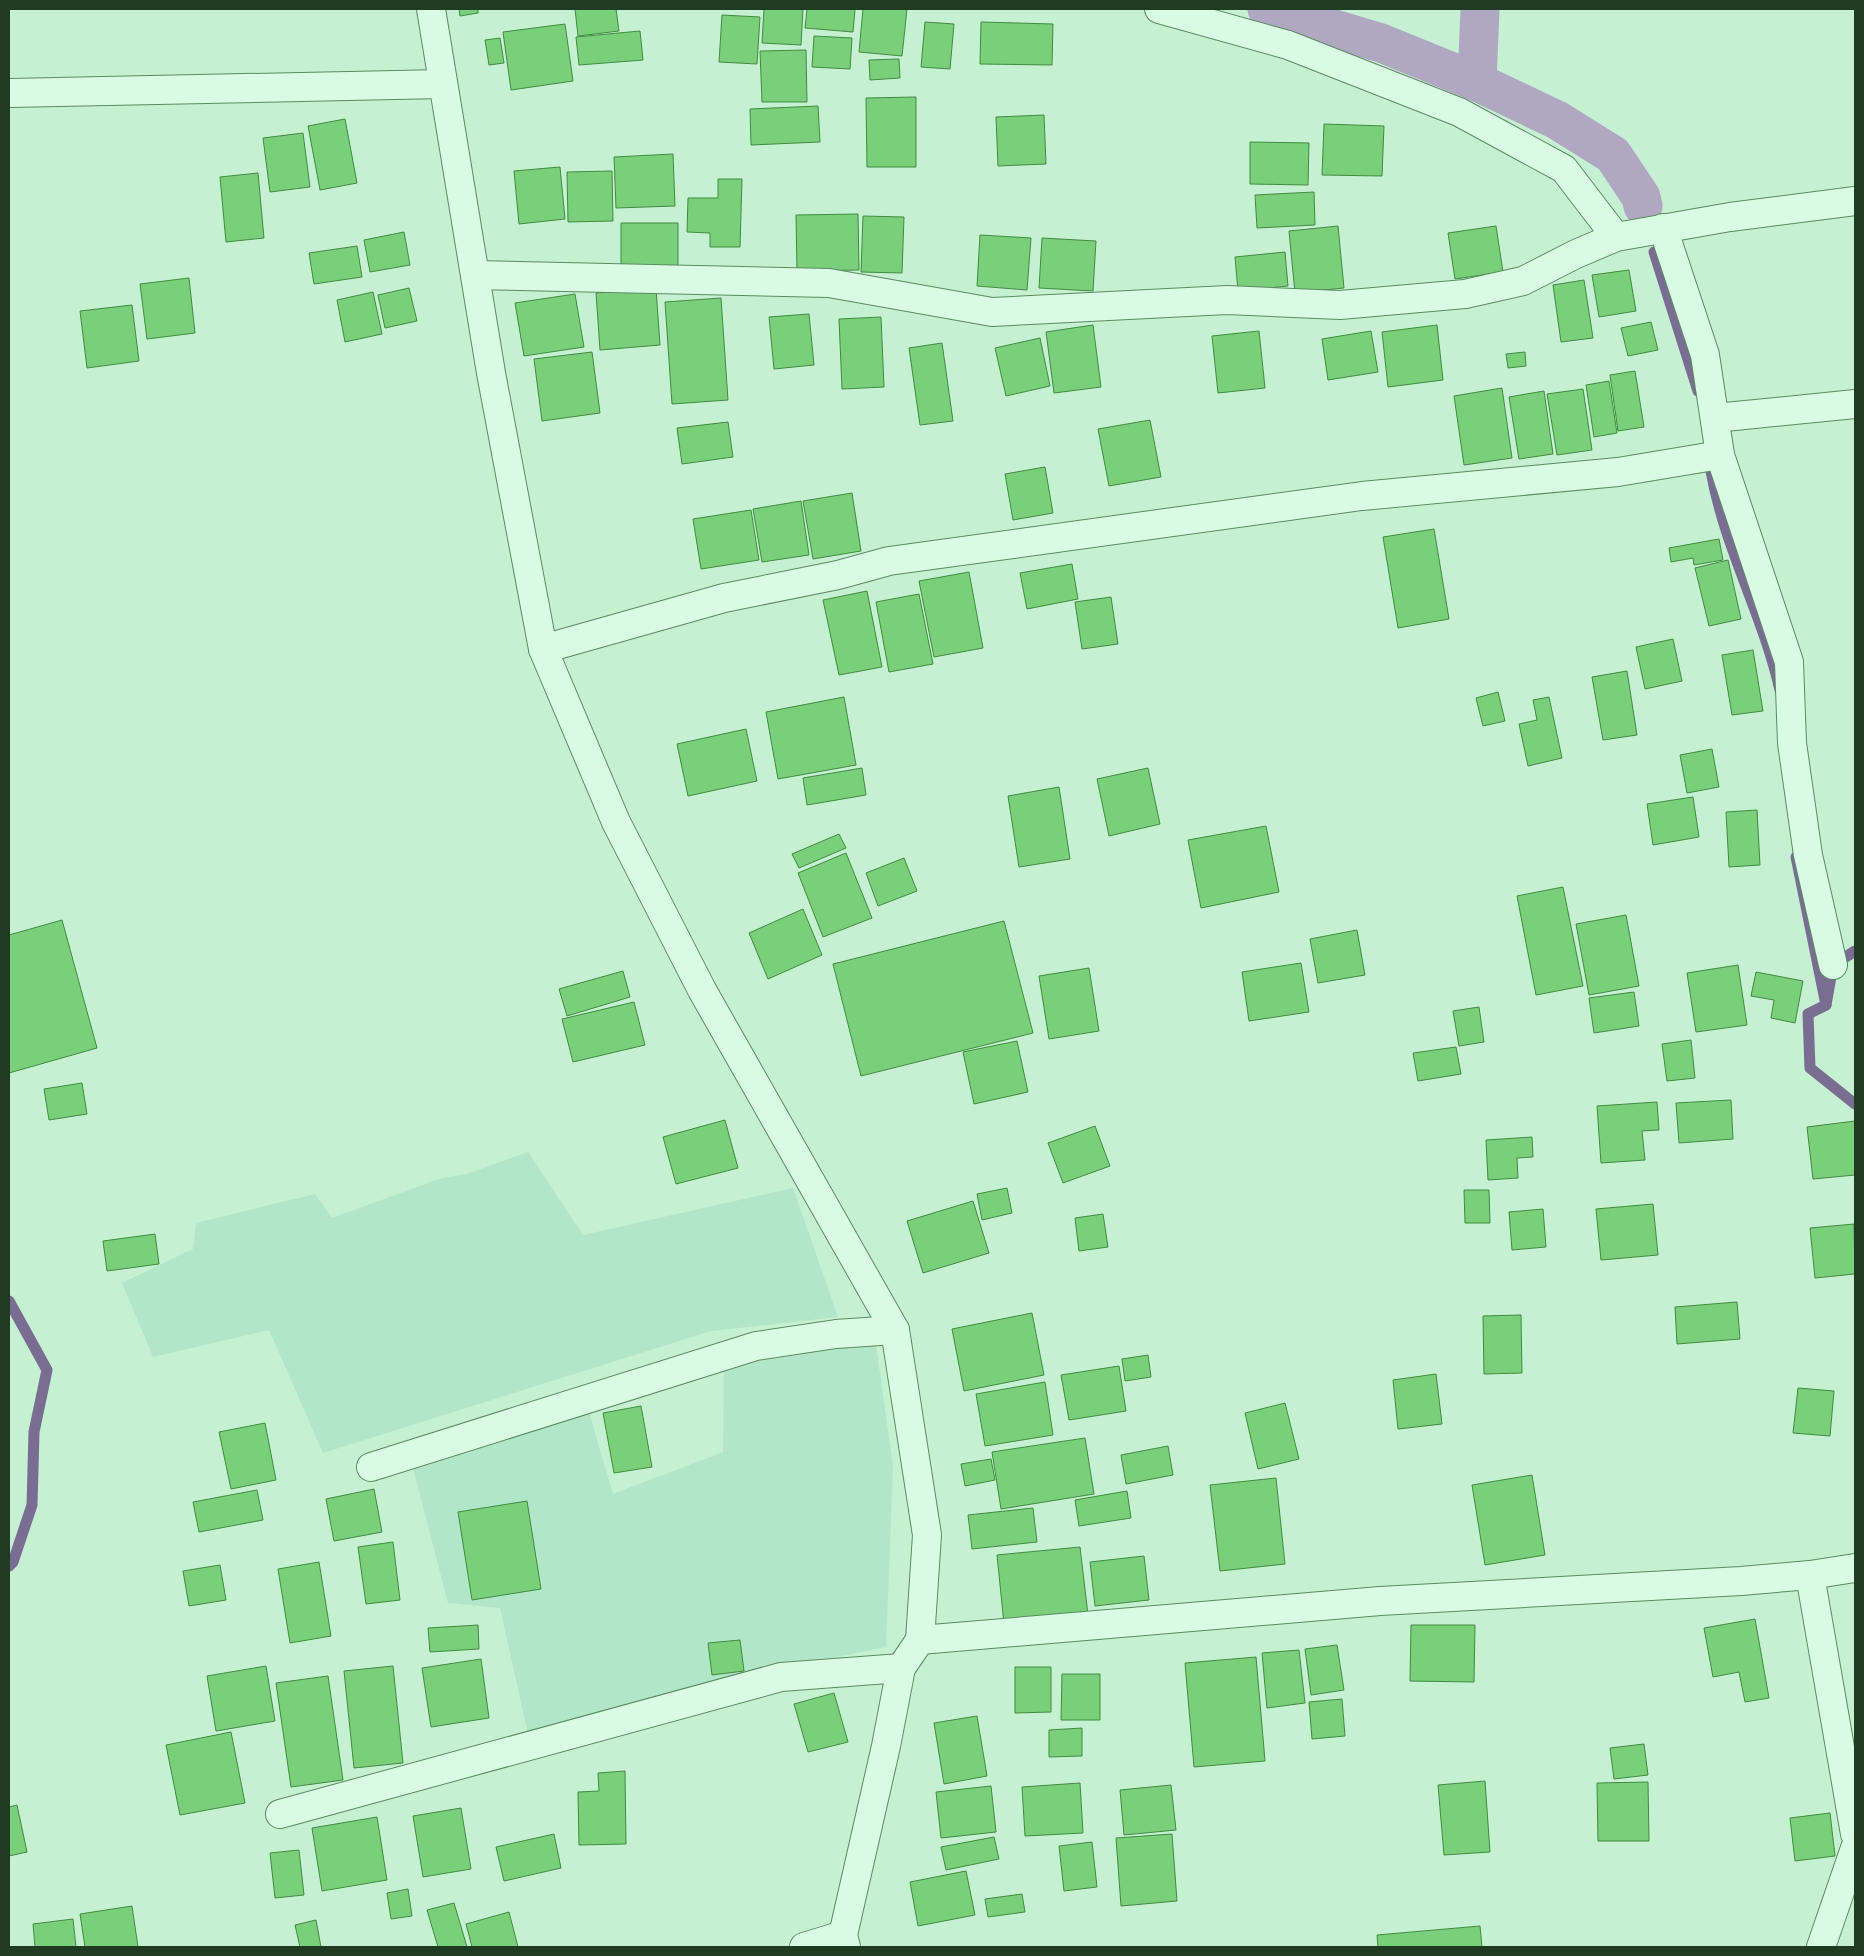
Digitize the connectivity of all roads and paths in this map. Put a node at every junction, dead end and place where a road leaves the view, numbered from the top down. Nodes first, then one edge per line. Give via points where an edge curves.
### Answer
1 (431, 9) edge
2 (1159, 9) edge
3 (443, 84) junction
4 (9, 93) edge
5 (1855, 201) edge
6 (1663, 228) junction
7 (1616, 237) junction
8 (475, 276) junction
9 (1855, 404) edge
10 (1715, 418) junction
11 (1720, 455) junction
12 (543, 649) junction
13 (1834, 965) dead end
14 (895, 1330) junction
15 (371, 1467) dead end
16 (1855, 1568) edge
17 (1810, 1575) junction
18 (920, 1640) junction
19 (901, 1668) junction
20 (280, 1814) dead end
21 (1855, 1834) edge
22 (1855, 1848) edge
23 (844, 1941) edge
24 (804, 1947) edge
25 (1821, 1947) edge

1 - 3 street
2 - 7 street via 1288,45 1459,112 1564,169
3 - 4 street
3 - 8 street
5 - 6 street
6 - 7 street
6 - 10 street via 1704,355
7 - 8 street via 1523,281 1465,294 1340,305 1227,300 992,312 829,283
8 - 12 street
9 - 10 street
10 - 11 street
11 - 12 street via 1618,472 1362,496 890,560 838,575 724,598
11 - 13 street via 1789,662 1792,743 1808,855
12 - 14 street via 616,822 702,990
14 - 15 street via 836,1334 756,1346
14 - 18 street via 926,1535
16 - 17 street
17 - 18 street via 1380,1601
17 - 21 street
18 - 19 street
19 - 20 street via 781,1677
19 - 23 street
22 - 25 street
23 - 24 street

